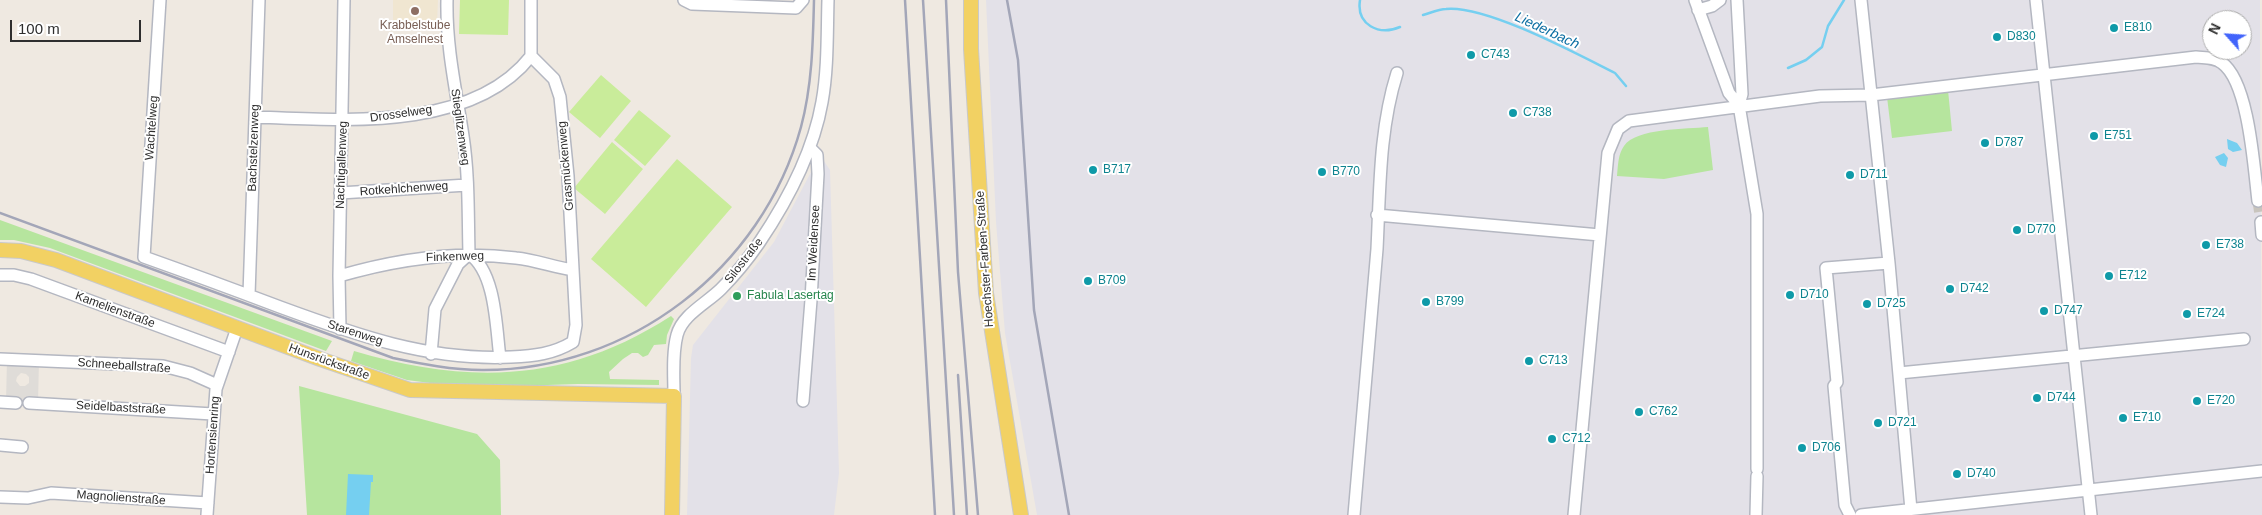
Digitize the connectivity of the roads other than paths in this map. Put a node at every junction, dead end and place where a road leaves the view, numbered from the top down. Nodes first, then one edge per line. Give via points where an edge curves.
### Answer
1 (160, 0) edge
2 (259, 0) edge
3 (344, 0) edge
4 (447, 0) edge
5 (531, 0) edge
6 (684, 0) edge
7 (803, 0) edge
8 (828, 0) edge
9 (971, 0) edge
10 (1720, 0) edge
11 (1737, 0) edge
12 (1862, 0) edge
13 (2036, 0) edge
14 (1696, 5) edge
15 (531, 56) junction
16 (1397, 74) dead end
17 (2044, 76) junction
18 (1871, 95) junction
19 (458, 104) junction
20 (1739, 105) junction
21 (256, 117) junction
22 (344, 120) junction
23 (810, 148) junction
24 (468, 185) junction
25 (340, 193) junction
26 (2258, 201) dead end
27 (1377, 215) junction
28 (2261, 222) edge
29 (1600, 235) junction
30 (2262, 235) edge
31 (0, 250) edge
32 (469, 254) junction
33 (144, 257) joint
34 (1889, 263) junction
35 (573, 270) junction
36 (0, 275) edge
37 (339, 276) junction
38 (248, 295) junction
39 (237, 328) junction
40 (340, 329) junction
41 (2244, 339) dead end
42 (573, 342) joint
43 (229, 352) junction
44 (431, 354) junction
45 (2074, 356) junction
46 (0, 358) edge
47 (500, 358) junction
48 (1899, 372) junction
49 (218, 385) junction
50 (674, 396) junction
51 (803, 401) dead end
52 (0, 402) edge
53 (16, 403) dead end
54 (29, 403) dead end
55 (213, 414) junction
56 (0, 445) edge
57 (22, 447) dead end
58 (2262, 471) edge
59 (2089, 492) junction
60 (0, 497) edge
61 (208, 509) edge
62 (1911, 510) junction
63 (672, 515) edge
64 (1021, 515) edge
65 (1354, 515) edge
66 (1574, 515) edge
67 (1756, 515) edge
68 (1850, 515) edge
69 (1861, 515) edge
70 (2091, 515) edge

1 - 33 street, Wachtelweg
2 - 21 street, Bachstelzenweg
3 - 22 street, Nachtigallenweg
4 - 19 street, Stieglitzenweg via 446,33
5 - 15 street
6 - 7 street via 692,4 796,8
8 - 23 street, Silostraße via 825,76
9 - 64 main road, Hoechster-Farben-Straße via 971,49 986,293
10 - 14 street via 1712,6
11 - 20 street via 1742,94
12 - 18 street
13 - 17 street
14 - 20 street via 1729,93
15 - 19 street, Drosselweg via 522,68 487,92
15 - 35 street, Grasmückenweg via 554,80 560,97
16 - 27 street via 1387,107
17 - 18 street
17 - 26 street via 2196,57 2213,58 2223,63 2238,87 2248,123
17 - 45 street
18 - 20 street via 1820,96
18 - 34 street
19 - 22 street, Drosselweg via 389,118
19 - 24 street, Stieglitzenweg
20 - 29 street via 1629,121 1618,129 1608,153
20 - 67 street via 1757,214
21 - 22 street, Drosselweg
21 - 38 street, Bachstelzenweg
22 - 25 street, Nachtigallenweg
23 - 50 street, Silostraße via 759,244 720,290 680,328 676,344
23 - 51 street, Im Weidensee via 817,155 818,174
24 - 25 street, Rotkehlchenweg
24 - 32 street, Stieglitzenweg
25 - 37 street, Nachtigallenweg
27 - 29 street
27 - 65 street via 1377,249
28 - 30 street
29 - 66 street
31 - 39 main road, Hunsrückstraße via 38,254
32 - 35 street, Finkenweg via 518,258
32 - 37 street, Finkenweg via 384,263
32 - 44 street via 458,264 435,309
32 - 47 street via 479,263 487,278
33 - 38 street, Starenweg
34 - 48 street
34 - 68 street via 1826,268 1845,505
35 - 42 street, Grasmückenweg via 576,326
36 - 43 street, Kamelienstraße via 31,279
37 - 40 street, Nachtigallenweg
38 - 40 street, Starenweg
39 - 43 street, Hortensienring
39 - 50 main road, Hunsrückstraße via 410,390
40 - 44 street, Starenweg
41 - 45 street
42 - 47 street, Starenweg via 558,352
43 - 49 street, Hortensienring
44 - 47 street, Starenweg
45 - 48 street
45 - 59 street
46 - 49 street, Schneeballstraße via 163,366
48 - 62 street
49 - 55 street, Hortensienring
50 - 63 main road, Silostraße
52 - 53 street
54 - 55 street, Seidelbaststraße
55 - 61 street, Hortensienring
56 - 57 street
58 - 59 street
59 - 62 street
59 - 70 street
60 - 61 street, Magnolienstraße via 34,498 51,493
62 - 69 street

